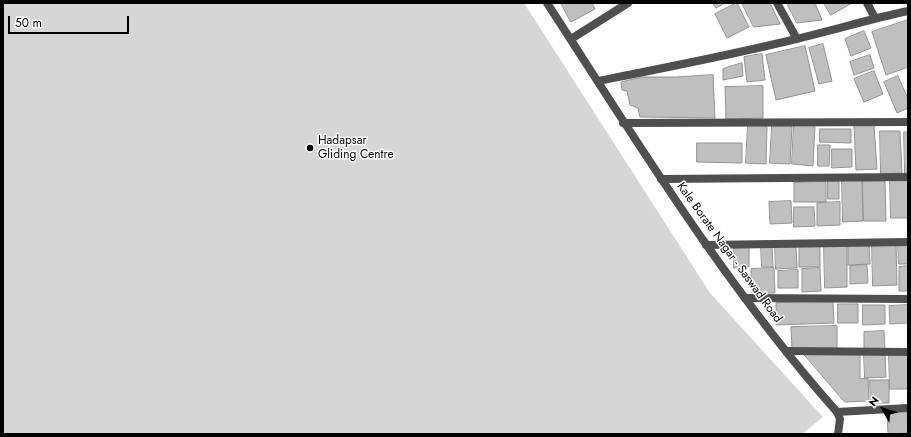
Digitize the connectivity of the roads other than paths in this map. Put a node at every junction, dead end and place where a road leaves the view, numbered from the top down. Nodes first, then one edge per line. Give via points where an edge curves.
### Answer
1 (547, 3) edge
2 (628, 3) edge
3 (777, 3) edge
4 (867, 3) edge
5 (908, 11) edge
6 (875, 18) junction
7 (571, 39) junction
8 (797, 39) junction
9 (598, 81) junction
10 (623, 122) junction
11 (908, 122) edge
12 (908, 177) edge
13 (661, 179) junction
14 (908, 242) edge
15 (706, 245) junction
16 (745, 298) junction
17 (908, 299) edge
18 (786, 351) junction
19 (908, 352) edge
20 (908, 408) edge
21 (837, 412) junction
22 (838, 434) edge

1 - 7 street, Kale Borate Nagar - Saswad Road
2 - 7 street
3 - 8 street
4 - 6 street
5 - 6 street
6 - 8 street
7 - 9 street, Kale Borate Nagar - Saswad Road
8 - 9 street via 728,56
9 - 10 street, Kale Borate Nagar - Saswad Road
10 - 11 street
10 - 13 street, Kale Borate Nagar - Saswad Road
12 - 13 street
13 - 15 street, Kale Borate Nagar - Saswad Road
14 - 15 street
15 - 16 street, Kale Borate Nagar - Saswad Road
16 - 17 street
16 - 18 street, Kale Borate Nagar - Saswad Road
18 - 19 street
18 - 21 street, Kale Borate Nagar - Saswad Road
20 - 21 street
21 - 22 street via 840,419

